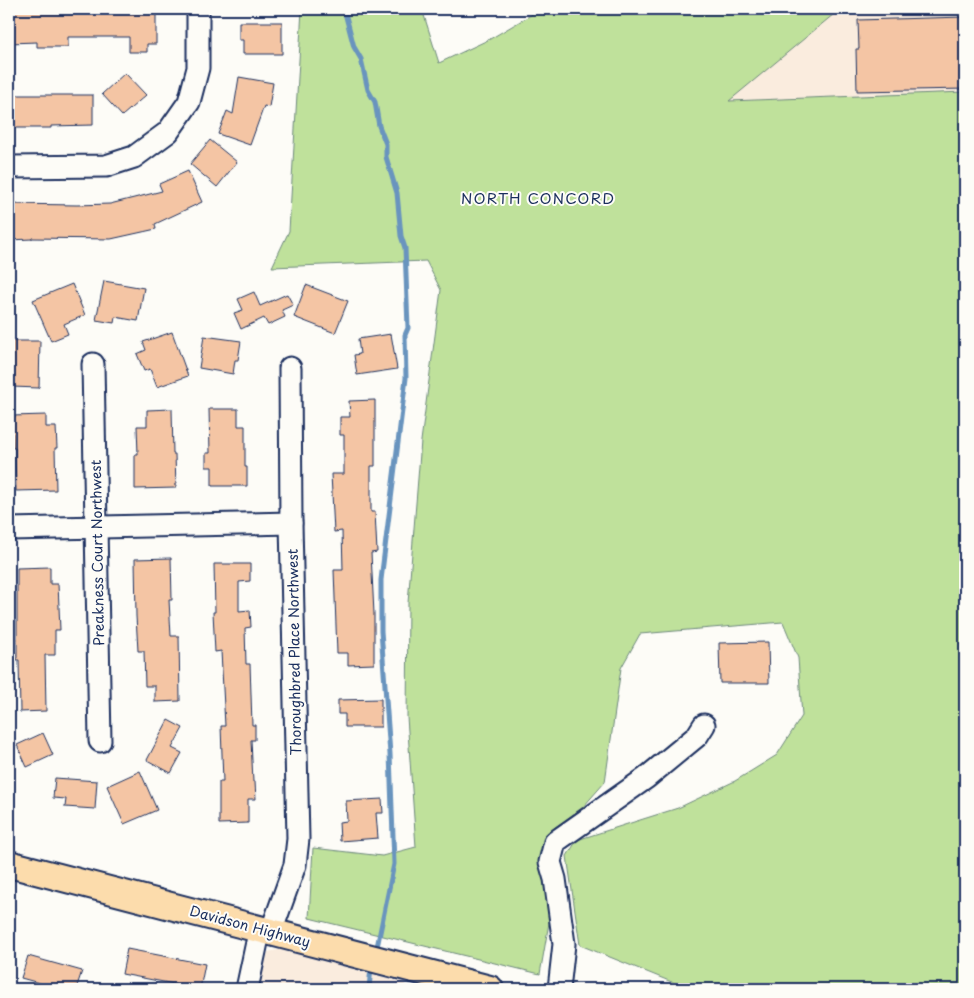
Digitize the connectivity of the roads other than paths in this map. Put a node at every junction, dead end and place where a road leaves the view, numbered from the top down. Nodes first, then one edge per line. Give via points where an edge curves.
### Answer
1 (198, 9) edge
2 (9, 167) edge
3 (93, 364) dead end
4 (290, 368) dead end
5 (291, 524) junction
6 (96, 528) junction
7 (9, 529) edge
8 (704, 726) dead end
9 (100, 741) dead end
10 (9, 864) edge
11 (266, 930) junction
12 (247, 989) edge
13 (490, 989) edge
14 (559, 989) edge

1 - 2 street via 198,68 189,102 168,132 134,157 106,166
3 - 6 street, Preakness Court Northwest
4 - 5 street, Thoroughbred Place Northwest
5 - 6 street
5 - 11 street, Thoroughbred Place Northwest via 298,839 295,865
6 - 7 street
6 - 9 street, Preakness Court Northwest
8 - 14 street via 697,736 646,778 555,842 550,862 564,944
10 - 11 main road, Davidson Highway
11 - 12 street, Thoroughbred Place Northwest
11 - 13 main road, Davidson Highway

